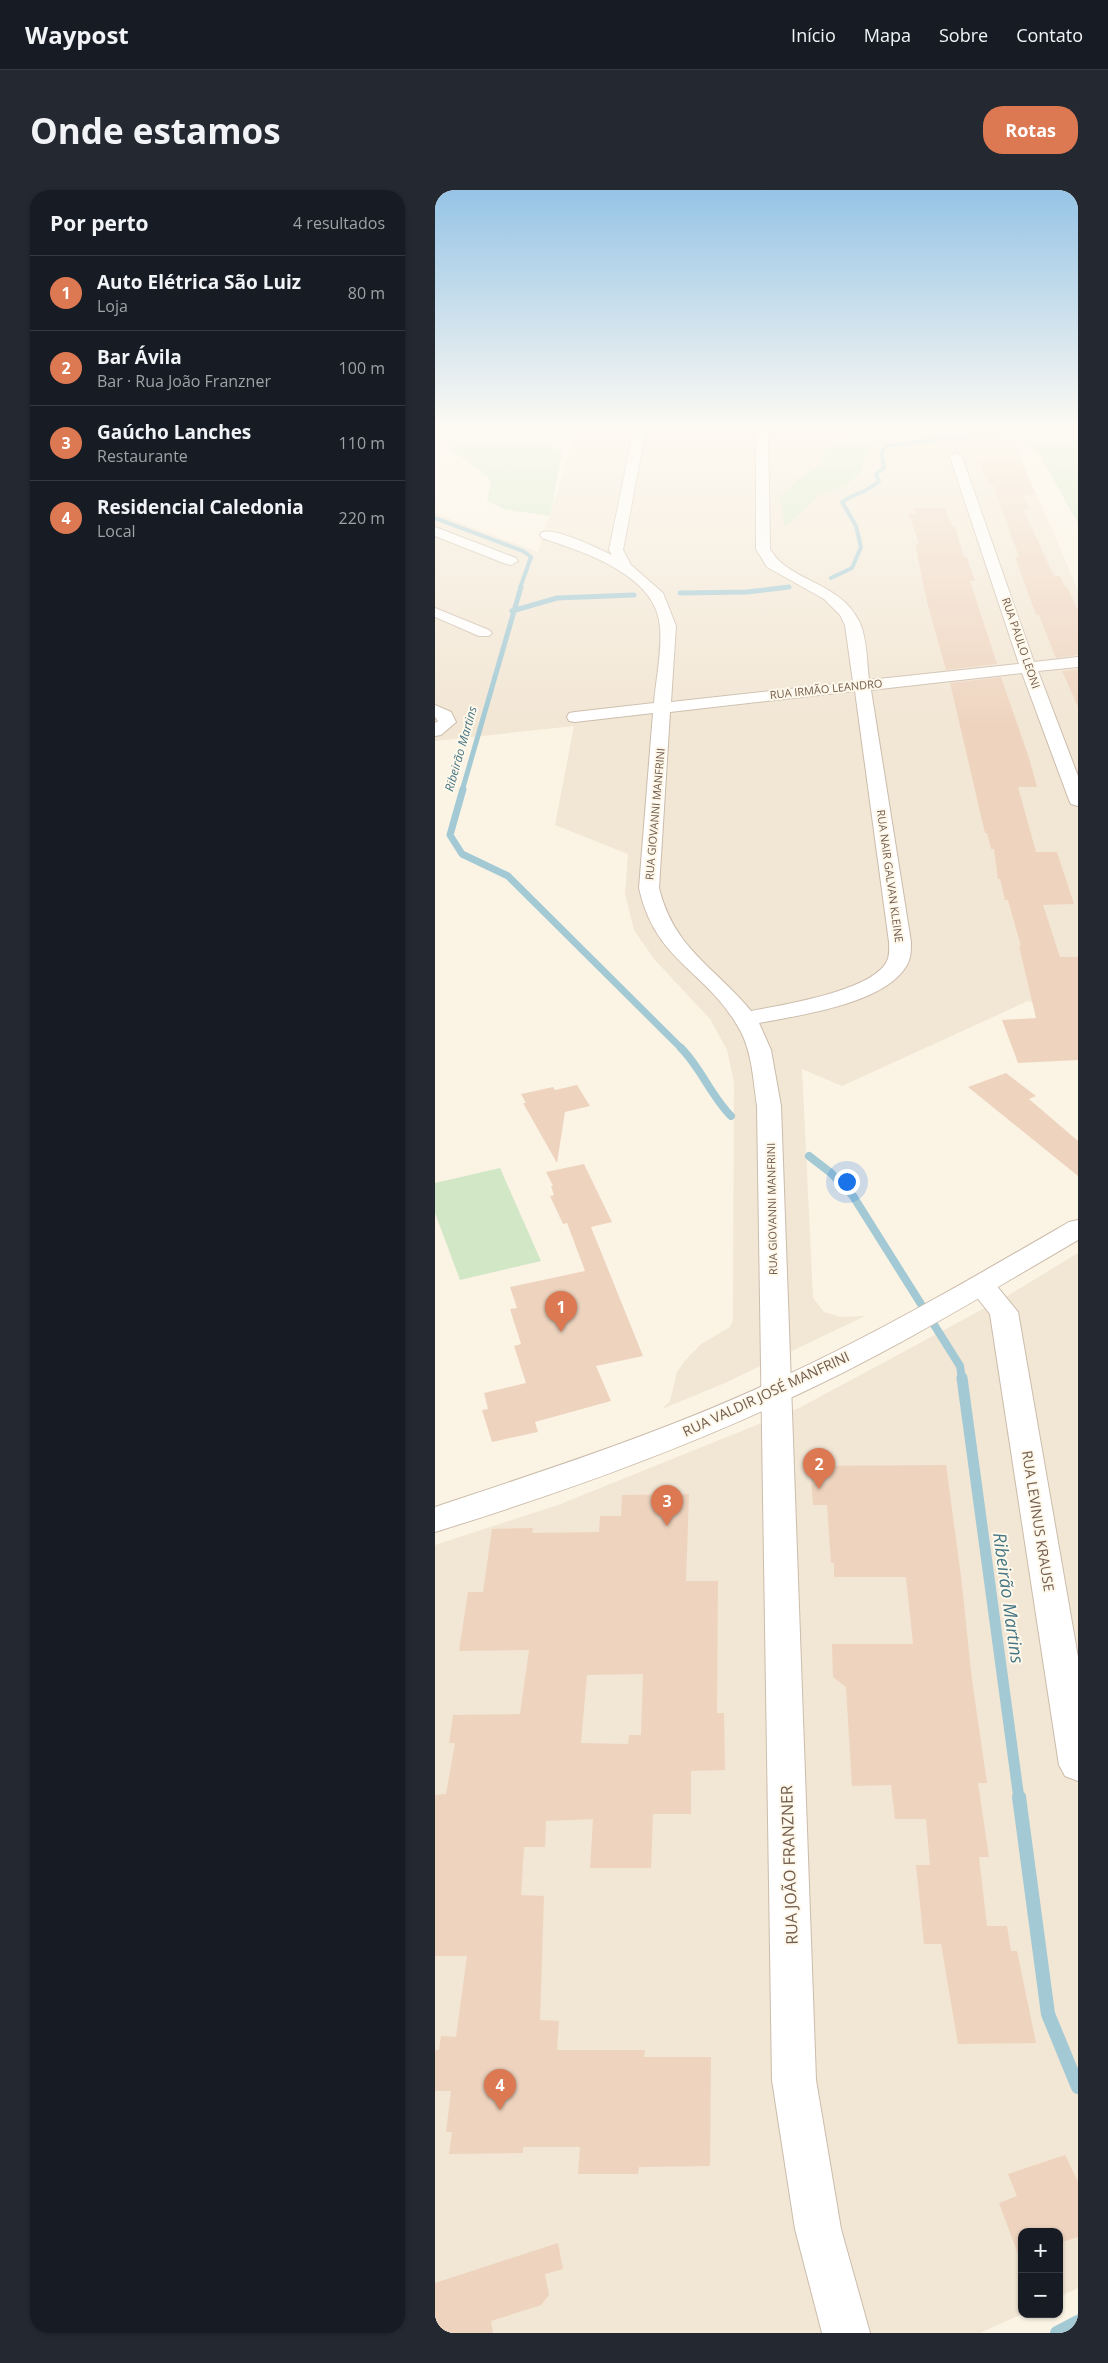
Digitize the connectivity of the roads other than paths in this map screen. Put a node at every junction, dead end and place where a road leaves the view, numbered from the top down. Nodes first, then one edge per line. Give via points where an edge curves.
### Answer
1 (620, 528) edge
2 (763, 528) edge
3 (981, 528) edge
4 (435, 532) edge
5 (547, 535) dead end
6 (511, 561) dead end
7 (625, 567) junction
8 (435, 612) edge
9 (483, 633) dead end
10 (1078, 662) edge
11 (1029, 667) junction
12 (863, 685) junction
13 (664, 707) junction
14 (435, 710) edge
15 (575, 717) dead end
16 (435, 731) edge
17 (1078, 800) edge
18 (745, 1019) junction
19 (1078, 1228) edge
20 (981, 1285) junction
21 (776, 1392) junction
22 (435, 1520) edge
23 (1078, 1765) edge
24 (846, 2333) edge

1 - 7 street, RUA GIOVANNI MANFRINI via 616,550
2 - 12 street, RUA NAIR GALVAN KLEINE via 763,549 772,564 820,589 849,614
3 - 11 street, RUA PAULO LEONI
4 - 6 street
5 - 7 street via 589,549
7 - 13 street, RUA GIOVANNI MANFRINI via 658,596 666,615 669,626
8 - 9 street
10 - 11 street, RUA IRMÃO LEANDRO
11 - 12 street, RUA IRMÃO LEANDRO
11 - 17 street, RUA PAULO LEONI
12 - 13 street, RUA IRMÃO LEANDRO
12 - 18 street, RUA NAIR GALVAN KLEINE via 900,956 891,972 868,987 833,999
13 - 15 street, RUA IRMÃO LEANDRO
13 - 18 street, RUA GIOVANNI MANFRINI via 650,899 661,928 673,945 734,1004
14 - 16 street via 445,716 447,722
18 - 21 street, RUA GIOVANNI MANFRINI via 758,1044 769,1106
19 - 20 street, RUA VALDIR JOSÉ MANFRINI
20 - 21 street, RUA VALDIR JOSÉ MANFRINI
20 - 23 street, RUA LEVINUS KRAUSE via 1004,1312
21 - 22 street, RUA VALDIR JOSÉ MANFRINI via 603,1463
21 - 24 street, RUA JOÃO FRANZNER via 794,2080 818,2229

